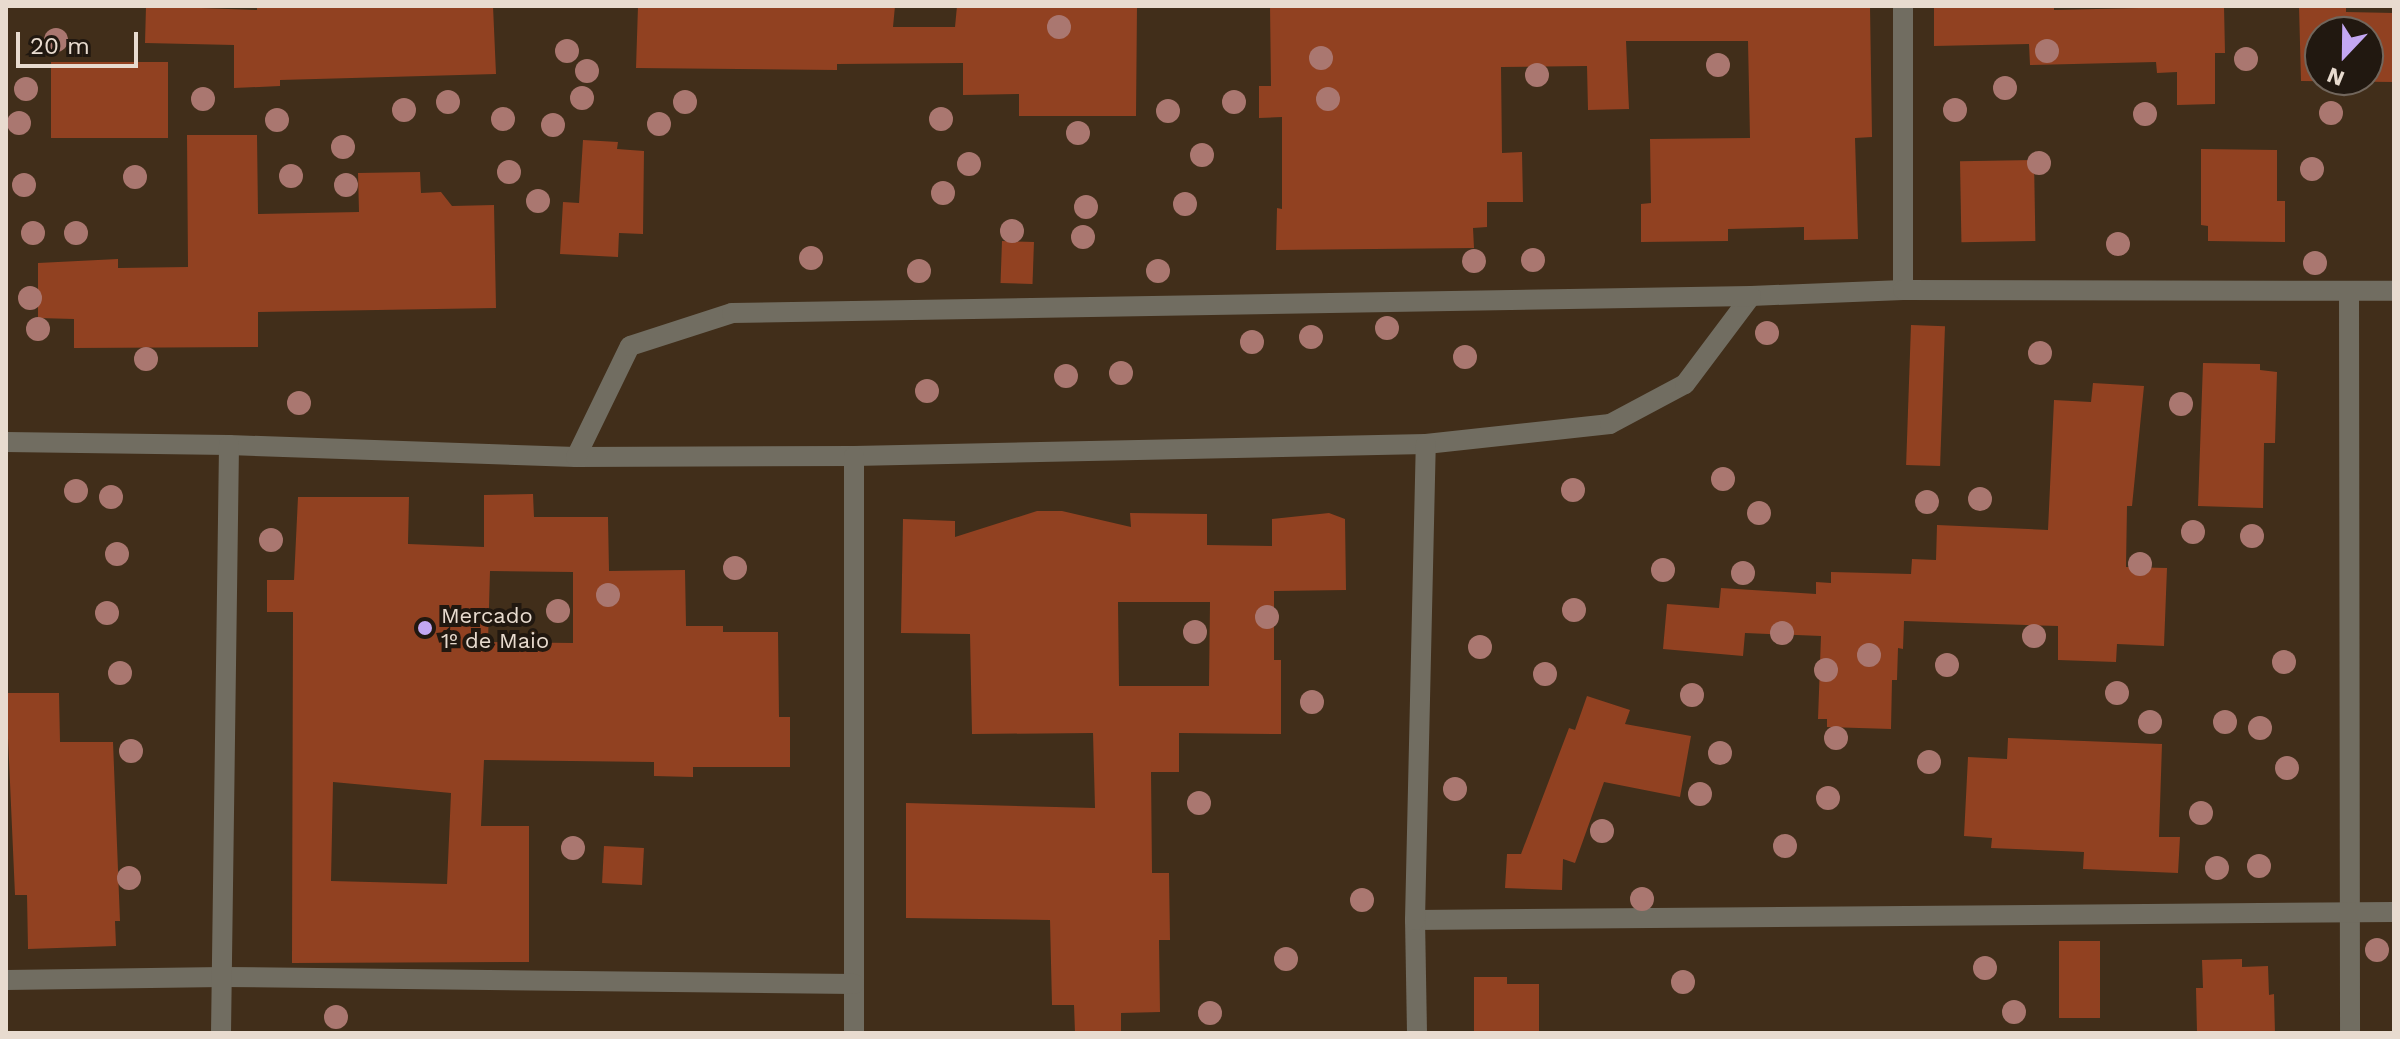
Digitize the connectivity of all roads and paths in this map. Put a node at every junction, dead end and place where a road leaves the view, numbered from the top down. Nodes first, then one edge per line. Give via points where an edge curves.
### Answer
1 (1903, 6) edge
2 (1903, 290) junction
3 (2349, 291) junction
4 (2394, 291) edge
5 (1751, 296) junction
6 (6, 442) edge
7 (1426, 444) junction
8 (229, 445) junction
9 (854, 456) junction
10 (576, 457) junction
11 (2350, 912) junction
12 (2394, 912) edge
13 (1415, 920) junction
14 (223, 977) junction
15 (6, 980) edge
16 (854, 984) junction
17 (221, 1033) edge
18 (854, 1033) edge
19 (1417, 1033) edge
20 (2350, 1033) edge

1 - 2 street
2 - 3 street
2 - 5 street
3 - 4 street
3 - 11 street
5 - 7 street via 1685,384 1610,424
5 - 10 street via 732,313 630,346
6 - 8 street
7 - 9 street
7 - 13 street
8 - 10 street
8 - 14 street
9 - 10 street
9 - 16 street
11 - 12 street
11 - 13 street
11 - 20 street
13 - 19 street
14 - 15 street
14 - 16 street
14 - 17 street
16 - 18 street

